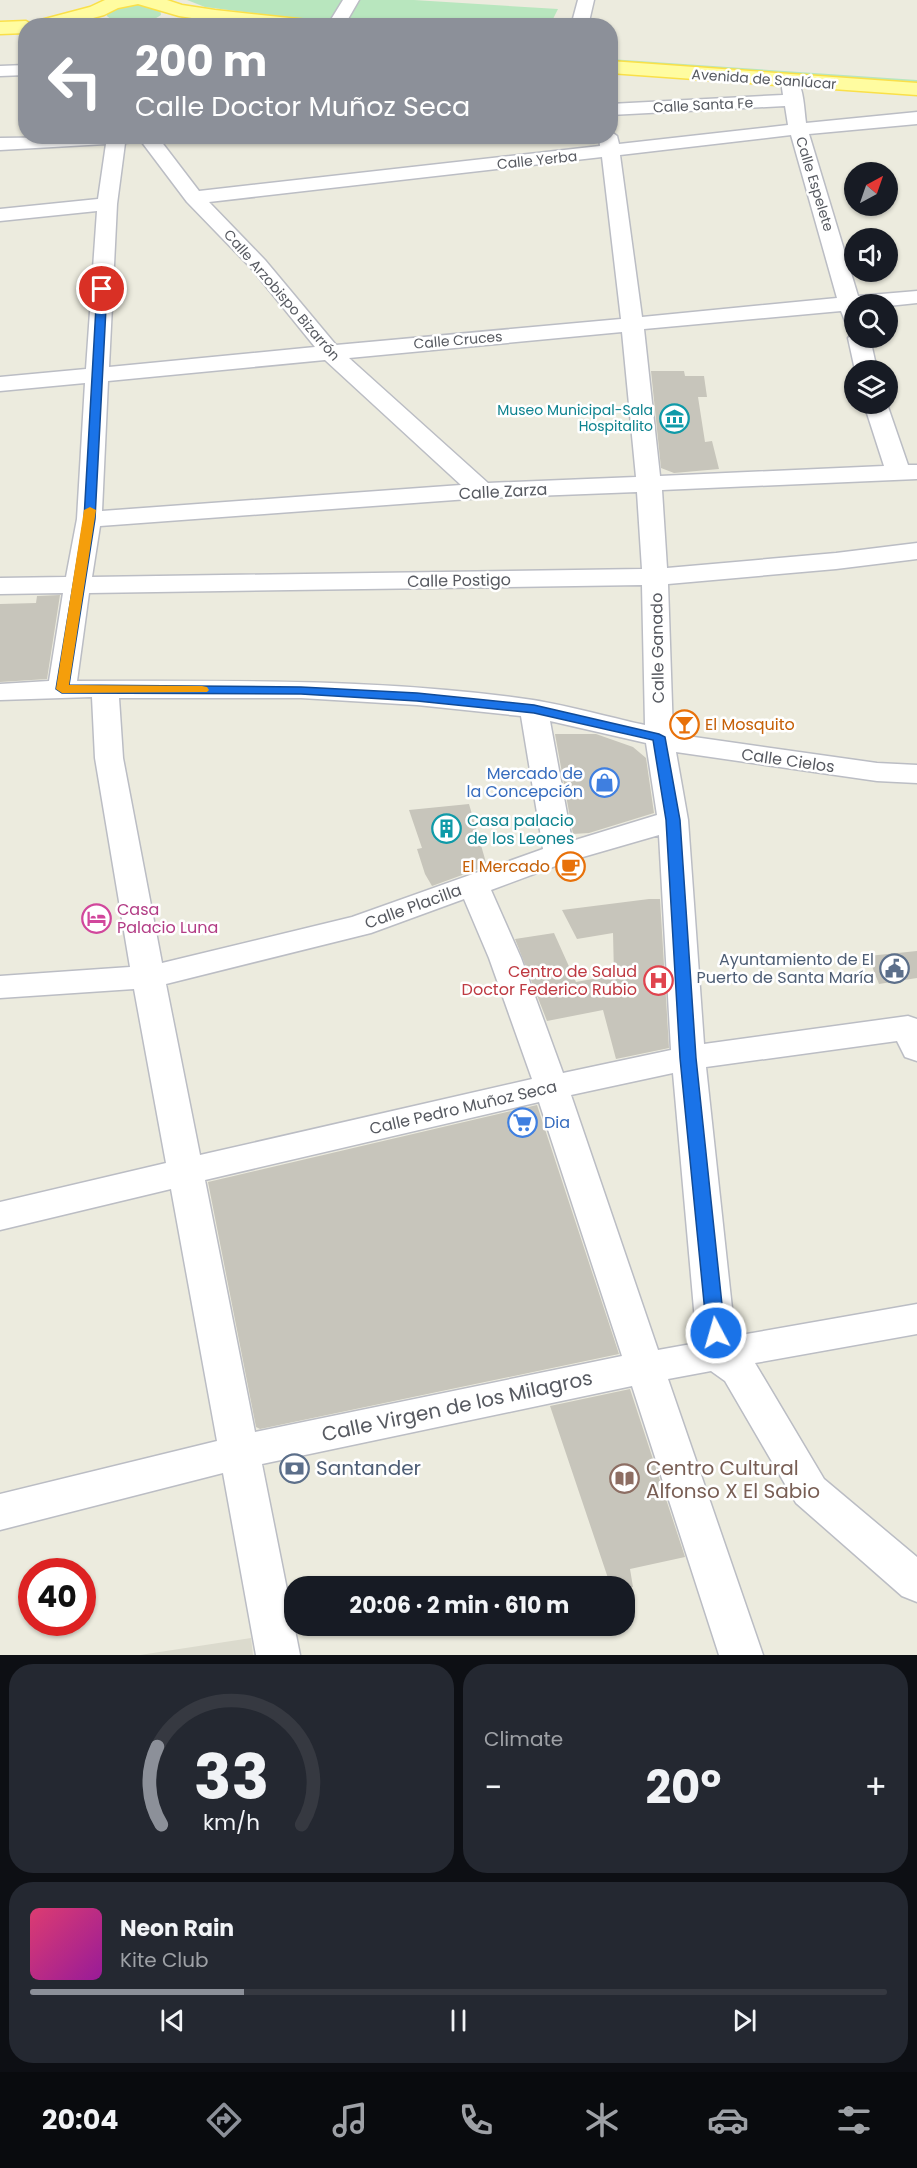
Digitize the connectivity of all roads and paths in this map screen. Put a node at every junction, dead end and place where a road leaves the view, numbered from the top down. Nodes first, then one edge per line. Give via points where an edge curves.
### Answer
1 (133, 0) edge
2 (151, 0) edge
3 (351, 0) edge
4 (586, 0) edge
5 (108, 12) edge
6 (167, 16) junction
7 (81, 18) edge
8 (177, 18) edge
9 (232, 18) edge
10 (340, 18) edge
11 (581, 18) edge
12 (18, 27) edge
13 (0, 28) edge
14 (618, 57) edge
15 (618, 68) edge
16 (18, 70) edge
17 (0, 71) edge
18 (917, 78) edge
19 (917, 89) edge
20 (793, 90) junction
21 (618, 109) edge
22 (917, 118) edge
23 (798, 129) junction
24 (18, 143) edge
25 (618, 143) edge
26 (0, 144) edge
27 (115, 144) edge
28 (153, 144) edge
29 (608, 144) edge
30 (194, 198) junction
31 (107, 204) junction
32 (0, 215) edge
33 (848, 294) edge
34 (917, 297) edge
35 (898, 301) edge
36 (844, 312) edge
37 (632, 324) junction
38 (330, 352) junction
39 (97, 373) junction
40 (0, 384) edge
41 (881, 414) edge
42 (908, 473) edge
43 (649, 485) junction
44 (482, 491) junction
45 (89, 519) junction
46 (917, 551) edge
47 (655, 577) junction
48 (0, 586) edge
49 (77, 586) junction
50 (62, 689) junction
51 (105, 689) junction
52 (0, 692) edge
53 (534, 709) junction
54 (659, 739) junction
55 (917, 774) edge
56 (673, 820) junction
57 (559, 854) junction
58 (473, 884) junction
59 (148, 977) junction
60 (0, 987) edge
61 (917, 1048) edge
62 (688, 1058) junction
63 (551, 1086) junction
64 (187, 1173) junction
65 (0, 1216) edge
66 (917, 1319) edge
67 (718, 1356) junction
68 (646, 1368) junction
69 (239, 1452) junction
70 (0, 1512) edge
71 (917, 1584) edge
72 (278, 1655) edge
73 (741, 1655) edge

1 - 5 main road
2 - 6 main road
3 - 10 street
4 - 11 street
5 - 7 main road
6 - 8 main road
6 - 9 main road
12 - 13 main road
14 - 18 main road, Avenida de Sanlúcar
15 - 20 main road, Avenida de Sanlúcar
16 - 17 street
19 - 20 main road, Avenida de Sanlúcar
20 - 21 street, Calle Santa Fe
20 - 23 street, Calle Espelete
22 - 23 street, Calle Yerba
23 - 25 street, Calle Yerba
23 - 33 street, Calle Espelete
24 - 26 street
27 - 31 street
28 - 30 street, Calle Arzobispo Bizarrón
29 - 30 street, Calle Yerba
29 - 37 street, Calle Ganado
30 - 38 street, Calle Arzobispo Bizarrón via 258,264
31 - 32 street
31 - 39 street
34 - 35 street, Calle Cruces
36 - 37 street, Calle Cruces
37 - 38 street, Calle Cruces
37 - 43 street, Calle Ganado
38 - 39 street, Calle Cruces
38 - 44 street, Calle Arzobispo Bizarrón
39 - 40 street, Calle Cruces
39 - 45 street
41 - 42 street
42 - 43 street, Calle Zarza
43 - 44 street, Calle Zarza
43 - 47 street, Calle Ganado
44 - 45 street, Calle Zarza
45 - 49 street
46 - 47 street, Calle Postigo
47 - 49 street, Calle Postigo
47 - 54 street, Calle Ganado
48 - 49 street, Calle Postigo
49 - 50 street
50 - 51 street, Calle Cielos
50 - 52 street, Calle Cielos
51 - 53 street, Calle Cielos via 301,690
51 - 59 street via 109,758
53 - 54 street, Calle Cielos
53 - 57 street
54 - 55 street, Calle Cielos via 877,772
54 - 56 street, Calle Ganado
56 - 57 street, Calle Placilla
56 - 62 street, Calle Ganado
57 - 58 street, Calle Placilla
58 - 59 street, Calle Placilla via 360,926
58 - 63 street via 505,958
59 - 60 street, Calle Placilla
59 - 64 street
61 - 62 street, Calle Pedro Muñoz Seca via 908,1028
62 - 63 street, Calle Pedro Muñoz Seca
62 - 67 street, Calle Ganado
63 - 64 street, Calle Pedro Muñoz Seca
63 - 68 street
64 - 65 street, Calle Pedro Muñoz Seca
64 - 69 street
66 - 67 street, Calle Virgen de los Milagros
67 - 68 street, Calle Virgen de los Milagros
67 - 71 street via 739,1370 810,1491
68 - 69 street, Calle Virgen de los Milagros
68 - 73 street
69 - 70 street, Calle Virgen de los Milagros
69 - 72 street

